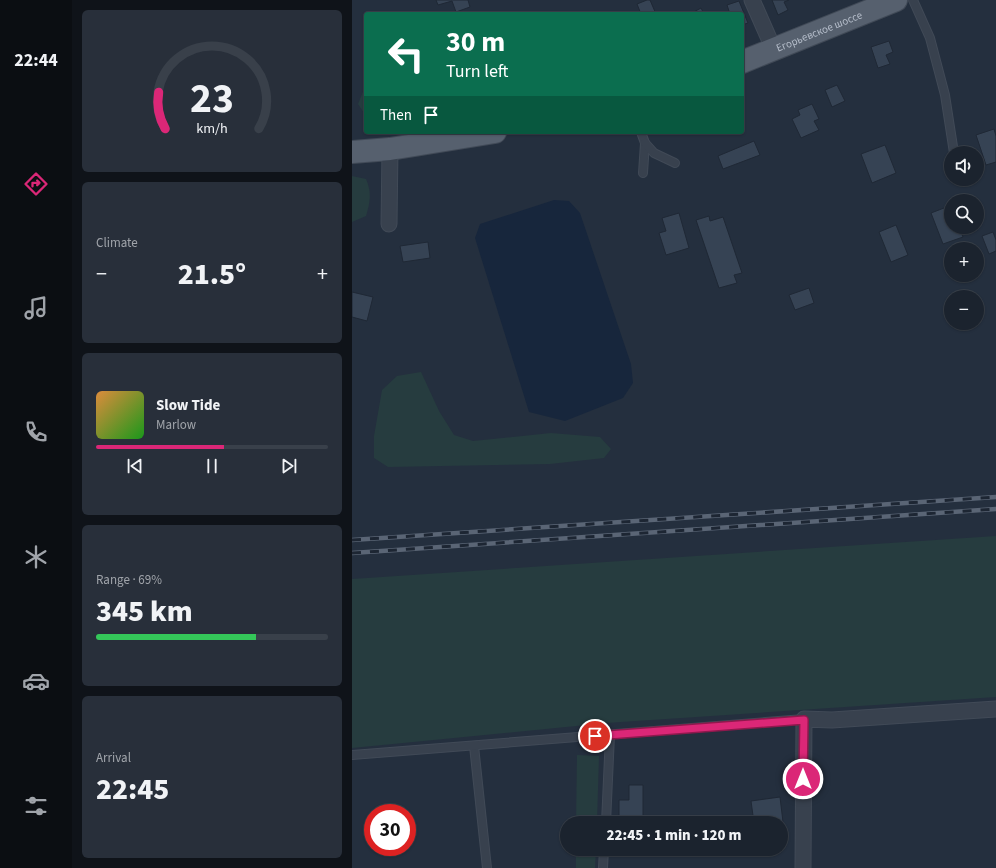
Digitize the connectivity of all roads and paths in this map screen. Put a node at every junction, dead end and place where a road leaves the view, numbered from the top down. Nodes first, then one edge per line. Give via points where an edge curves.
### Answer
1 (752, 0) edge
2 (896, 0) edge
3 (913, 0) edge
4 (774, 50) junction
5 (744, 61) edge
6 (483, 134) edge
7 (642, 134) edge
8 (645, 143) junction
9 (953, 146) edge
10 (390, 149) junction
11 (352, 152) edge
12 (675, 163) dead end
13 (643, 173) dead end
14 (389, 224) dead end
15 (996, 709) edge
16 (804, 720) junction
17 (610, 735) junction
18 (474, 746) junction
19 (352, 755) edge
20 (606, 816) edge
21 (604, 856) edge
22 (487, 868) edge
23 (603, 868) edge
24 (803, 868) edge

1 - 4 street
2 - 4 main road, Егорьевское шоссе
3 - 9 lane via 930,38 945,96
4 - 5 main road, Егорьевское шоссе
6 - 10 main road
7 - 8 lane
8 - 12 lane via 654,154
8 - 13 lane
10 - 11 main road
10 - 14 street
15 - 16 street
16 - 17 lane
16 - 24 street
17 - 18 lane
17 - 20 lane
18 - 19 lane
18 - 22 lane
21 - 23 lane

